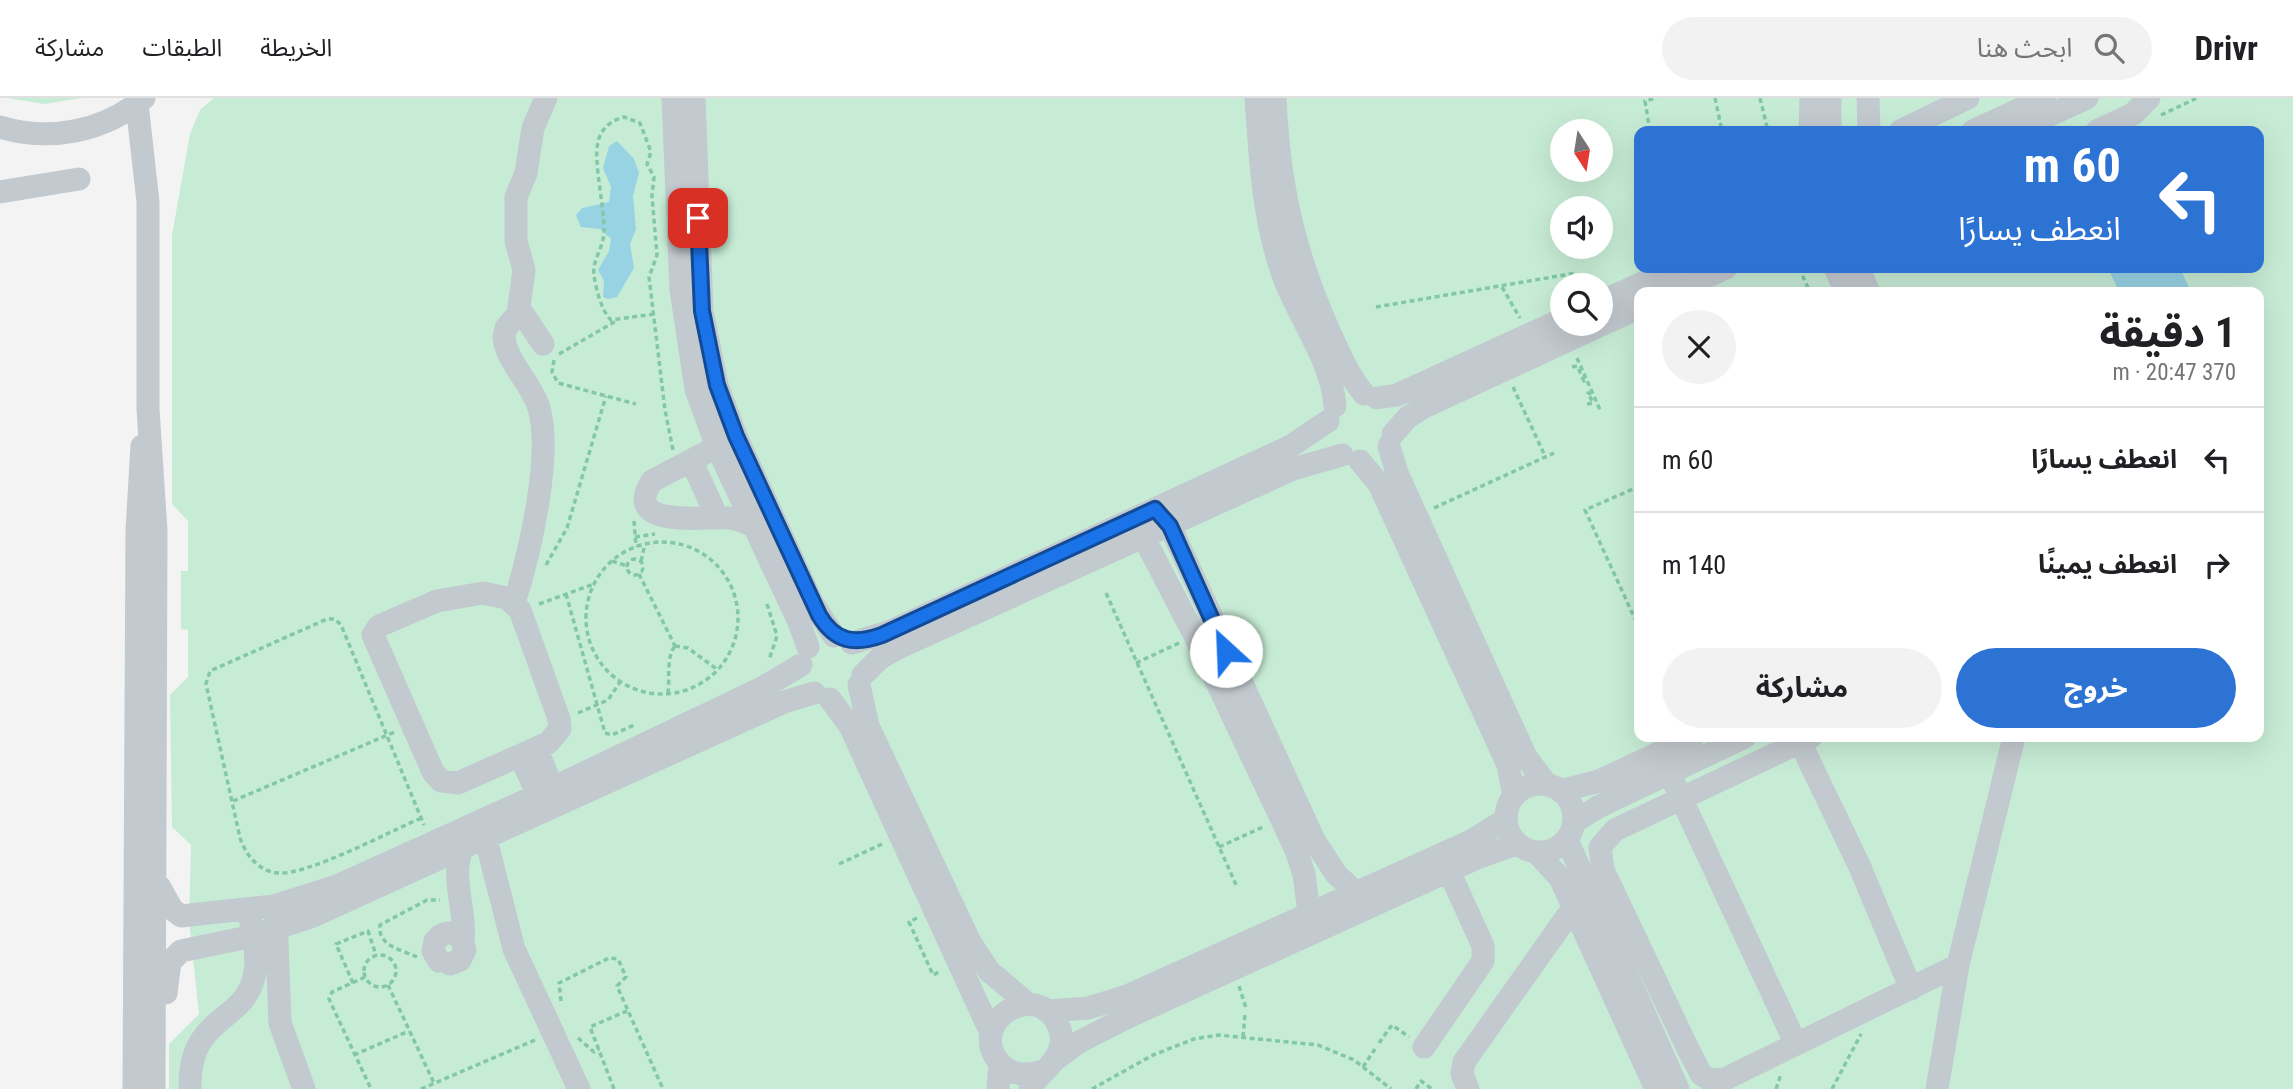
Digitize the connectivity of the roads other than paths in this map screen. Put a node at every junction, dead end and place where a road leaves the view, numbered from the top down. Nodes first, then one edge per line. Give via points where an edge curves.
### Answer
1 (546, 98) edge
2 (673, 98) edge
3 (694, 98) edge
4 (1256, 98) edge
5 (1275, 98) edge
6 (1811, 98) edge
7 (1830, 98) edge
8 (1868, 98) edge
9 (1970, 98) edge
10 (2044, 98) edge
11 (2087, 98) edge
12 (2149, 98) edge
13 (140, 101) edge
14 (1810, 126) edge
15 (1830, 126) edge
16 (1869, 126) edge
17 (1911, 126) edge
18 (1981, 126) edge
19 (1988, 126) edge
20 (2026, 126) edge
21 (2108, 126) edge
22 (0, 127) edge
23 (79, 179) dead end
24 (0, 192) edge
25 (1664, 273) edge
26 (1715, 273) edge
27 (1684, 287) edge
28 (1613, 296) edge
29 (519, 308) junction
30 (1634, 309) edge
31 (1613, 315) edge
32 (1551, 336) edge
33 (1557, 336) edge
34 (543, 344) dead end
35 (1370, 396) junction
36 (1331, 413) junction
37 (1391, 440) junction
38 (726, 442) junction
39 (1351, 458) junction
40 (686, 465) junction
41 (717, 517) junction
42 (1152, 522) junction
43 (755, 527) junction
44 (517, 606) junction
45 (843, 639) junction
46 (804, 656) junction
47 (861, 680) junction
48 (822, 696) junction
49 (1682, 742) edge
50 (1734, 742) edge
51 (1799, 742) edge
52 (1806, 742) edge
53 (2013, 742) edge
54 (528, 752) junction
55 (1669, 772) junction
56 (1554, 788) junction
57 (545, 792) junction
58 (1514, 796) junction
59 (1681, 799) junction
60 (1505, 820) junction
61 (484, 829) junction
62 (1571, 831) junction
63 (1527, 848) junction
64 (462, 850) junction
65 (434, 863) junction
66 (1449, 871) junction
67 (145, 882) junction
68 (1355, 892) junction
69 (1583, 904) junction
70 (274, 906) junction
71 (249, 910) junction
72 (1308, 912) junction
73 (277, 929) junction
74 (253, 936) junction
75 (453, 938) junction
76 (445, 963) dead end
77 (1958, 965) junction
78 (1911, 989) junction
79 (1037, 1007) junction
80 (154, 1016) junction
81 (991, 1033) junction
82 (1796, 1044) junction
83 (1424, 1047) road end
84 (1000, 1063) junction
85 (1041, 1073) edge
86 (134, 1089) edge
87 (154, 1089) edge
88 (190, 1089) edge
89 (304, 1089) edge
90 (579, 1089) edge
91 (998, 1089) edge
92 (1468, 1089) edge
93 (1656, 1089) edge
94 (1678, 1089) edge
95 (1937, 1089) edge

1 - 29 street via 533,128 526,173 516,197 516,241 524,270
2 - 38 street via 682,314 696,389
3 - 38 street via 702,311
4 - 36 street via 1264,188 1278,260 1329,376
5 - 35 street via 1285,201 1296,250 1343,362
6 - 14 street
7 - 15 street
8 - 16 street
9 - 17 street
9 - 18 street
10 - 19 street
11 - 20 street
12 - 21 street via 2133,114
13 - 22 street via 102,123 63,134 22,133
13 - 67 street via 148,213 148,409 138,481 146,578
23 - 24 street
25 - 28 street
26 - 27 street
29 - 34 street
29 - 44 street via 506,328 504,342 538,405 543,433 531,537
30 - 31 street
32 - 35 street via 1397,396
33 - 37 street via 1504,370 1416,411
35 - 36 street via 1343,399
35 - 37 street via 1391,413
36 - 39 street via 1330,440
36 - 42 street via 1292,446
37 - 39 street via 1371,459
37 - 56 street via 1391,461 1526,757
38 - 40 street
38 - 43 street
38 - 45 street via 819,615
39 - 42 street via 1293,468
39 - 58 street via 1375,478 1385,496 1508,765
40 - 41 street
40 - 41 street via 652,481 646,491 650,509 673,519
41 - 43 street
42 - 45 street via 891,631
42 - 47 street via 890,652
42 - 68 street via 1314,841 1336,874
42 - 72 street via 1195,636 1304,874
43 - 46 street
44 - 54 street via 559,719 555,737
44 - 54 street via 491,594 451,597 376,628 373,638 433,772 446,783 458,783
45 - 46 street via 815,641
45 - 47 street via 863,661
46 - 48 street via 804,681
46 - 57 street via 762,688
47 - 48 street via 846,696
47 - 79 street via 868,726 970,942 989,971
48 - 61 street via 785,702
48 - 81 street via 850,726
49 - 56 street via 1599,781
50 - 55 street
51 - 59 street
52 - 78 street
53 - 77 street
54 - 57 street
55 - 59 street
55 - 62 street
56 - 58 street via 1533,785
56 - 62 street via 1571,805
57 - 61 street
58 - 60 street
59 - 82 street
59 - 82 street via 1608,834 1599,855 1603,870 1705,1078 1720,1081
60 - 63 street
60 - 68 street via 1481,836
61 - 64 street
61 - 70 street
61 - 90 street via 507,928
62 - 63 street via 1553,850
62 - 69 street
63 - 66 street via 1490,852
63 - 69 street via 1555,871
64 - 65 street
64 - 75 street via 457,866 465,917
65 - 73 street
65 - 75 street via 453,886 457,902
66 - 83 street via 1483,946 1483,961
66 - 85 street via 1128,1017
67 - 71 street via 167,895 172,909 181,916
67 - 80 street
67 - 86 street
68 - 72 street
69 - 92 street via 1464,1062 1462,1074
69 - 93 street
69 - 94 street
70 - 71 street
70 - 73 street
71 - 74 street
72 - 79 street via 1115,1001 1074,1010
73 - 74 street
73 - 89 street via 280,1023
74 - 80 street via 177,954 169,967 166,996
74 - 88 street via 253,979 245,995 196,1045 190,1062
75 - 76 street via 433,946
77 - 78 street
77 - 95 street
78 - 82 street
79 - 81 street via 1004,1012
79 - 85 street via 1055,1018 1062,1038
80 - 87 street
81 - 84 street
84 - 85 street via 1018,1074
84 - 91 street

